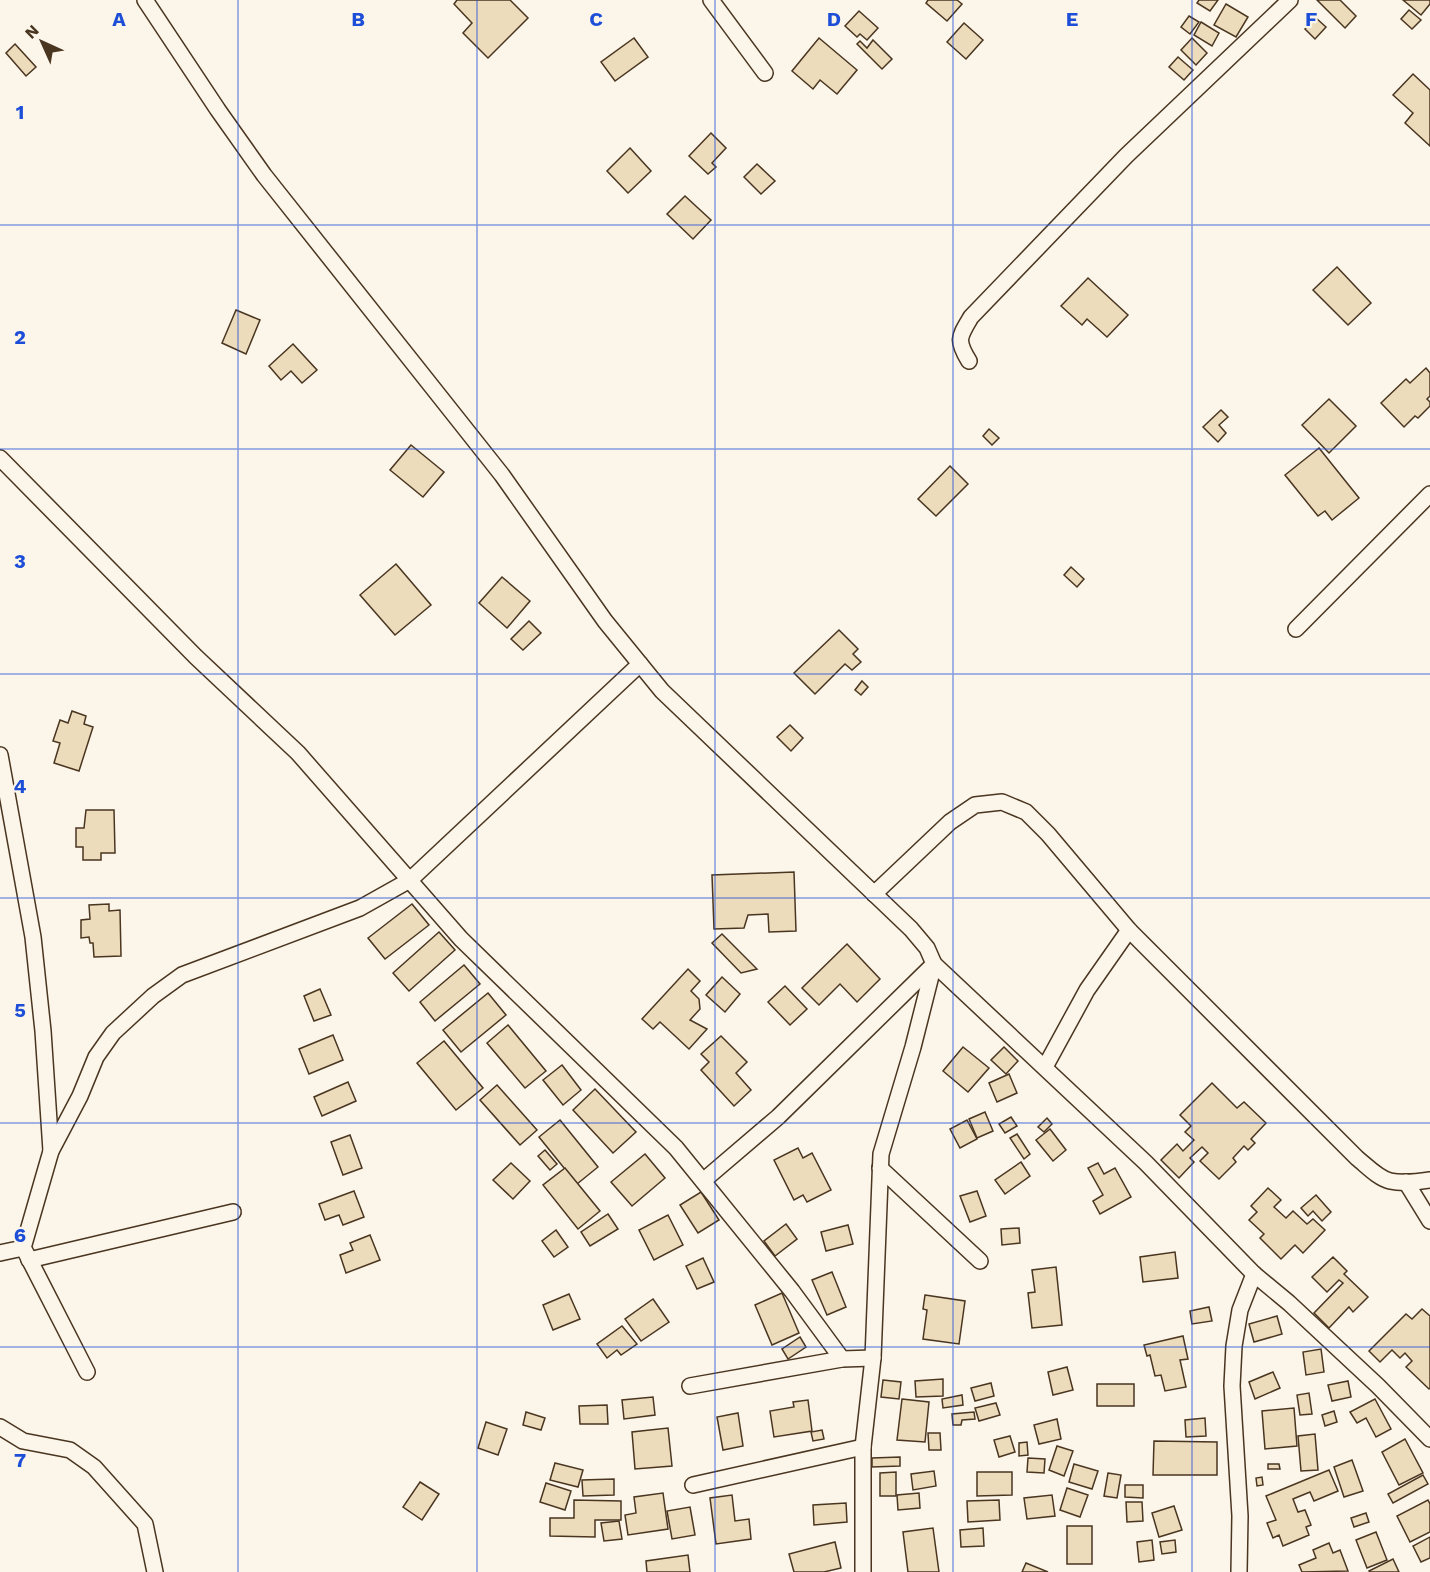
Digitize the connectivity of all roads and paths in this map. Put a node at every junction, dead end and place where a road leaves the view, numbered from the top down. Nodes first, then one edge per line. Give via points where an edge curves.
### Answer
1 (145, 0) edge
2 (711, 0) edge
3 (1290, 0) edge
4 (765, 73) dead end
5 (969, 361) dead end
6 (0, 458) edge
7 (1427, 503) edge
8 (1296, 629) dead end
9 (640, 664) junction
10 (0, 755) edge
11 (410, 880) junction
12 (874, 894) junction
13 (1129, 930) junction
14 (934, 964) junction
15 (1045, 1067) junction
16 (51, 1151) junction
17 (880, 1168) junction
18 (1430, 1180) edge
19 (703, 1181) junction
20 (1406, 1182) junction
21 (234, 1212) dead end
22 (1430, 1221) edge
23 (0, 1253) edge
24 (26, 1254) junction
25 (980, 1261) dead end
26 (1254, 1274) junction
27 (873, 1358) junction
28 (842, 1359) junction
29 (87, 1372) dead end
30 (690, 1386) dead end
31 (0, 1426) edge
32 (1430, 1439) edge
33 (863, 1447) junction
34 (693, 1485) dead end
35 (155, 1572) edge
36 (863, 1572) edge
37 (1239, 1572) edge

1 - 9 street via 264,176 502,475
2 - 4 street
3 - 5 street via 1126,156 971,316 960,336 961,348
6 - 11 street via 195,657 298,753
7 - 8 street
9 - 11 street
9 - 12 street via 662,690
10 - 16 street via 33,937
11 - 16 street via 360,908 182,975 153,996 113,1033 96,1057 81,1096
11 - 19 street via 461,939 676,1148
12 - 13 street via 950,822 975,805 1002,802 1026,812 1048,834
12 - 14 street via 927,948
13 - 15 street via 1087,990
13 - 20 street via 1357,1158 1389,1181
14 - 15 street
14 - 17 street
14 - 19 street via 786,1110
15 - 26 street via 1146,1162
16 - 24 street
17 - 25 street
17 - 27 street
18 - 20 street
19 - 28 street
20 - 22 street
21 - 24 street
23 - 24 street
24 - 29 street
26 - 32 street via 1378,1386
26 - 37 street via 1240,1310 1234,1346
27 - 28 street
27 - 33 street
28 - 30 street
31 - 35 street via 23,1441 70,1450 94,1467 145,1524
33 - 34 street
33 - 36 street

